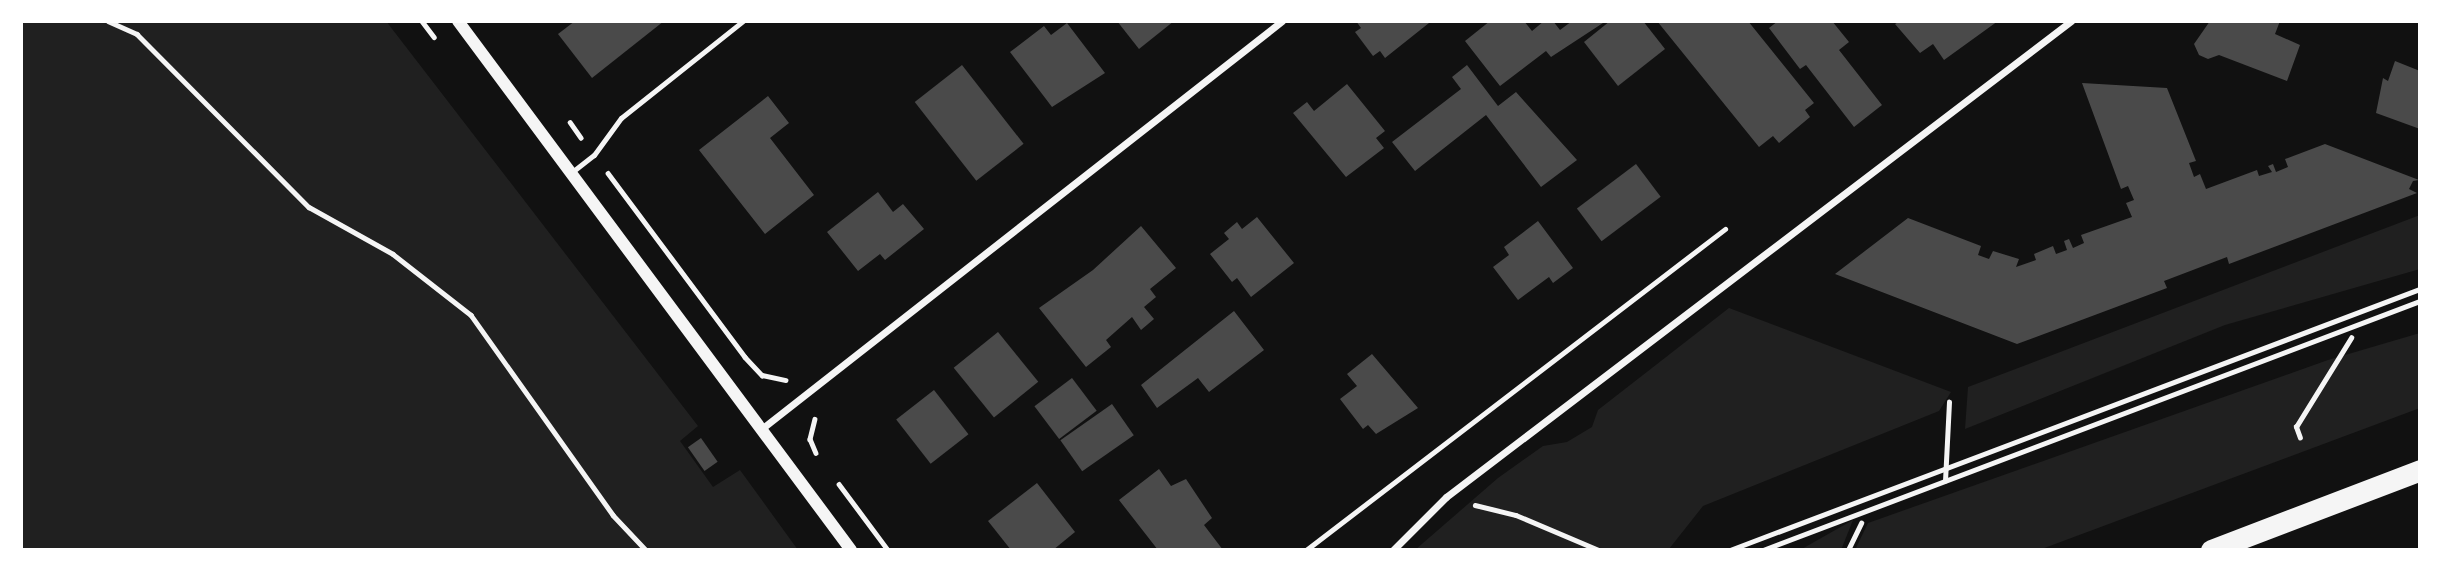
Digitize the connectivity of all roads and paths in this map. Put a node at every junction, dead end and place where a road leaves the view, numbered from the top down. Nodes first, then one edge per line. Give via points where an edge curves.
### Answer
1 (108, 21) edge
2 (457, 21) edge
3 (743, 21) edge
4 (1282, 21) edge
5 (2065, 23) edge
6 (561, 110) dead end
7 (594, 155) junction
8 (572, 172) junction
9 (1724, 229) dead end
10 (2420, 289) edge
11 (2420, 301) edge
12 (2351, 338) dead end
13 (806, 394) junction
14 (1949, 402) dead end
15 (761, 430) junction
16 (2300, 438) dead end
17 (1945, 469) junction
18 (2420, 470) edge
19 (830, 472) dead end
20 (1945, 481) junction
21 (1446, 497) junction
22 (1861, 523) dead end
23 (646, 550) edge
24 (851, 550) edge
25 (888, 550) edge
26 (1306, 550) edge
27 (1393, 550) edge
28 (1599, 550) edge
29 (1730, 550) edge
30 (1763, 550) edge
31 (1848, 550) edge
32 (2211, 550) edge

1 - 23 path via 137,34 194,86 309,207 393,254 471,315 613,515
2 - 8 street
3 - 7 lane via 621,118
4 - 13 street
5 - 21 street
6 - 7 path
7 - 8 lane
7 - 13 path via 745,356 762,375 781,381 793,378
8 - 15 street
9 - 26 lane
10 - 17 path
11 - 20 path
12 - 16 path via 2296,427
13 - 15 street
14 - 17 path
15 - 24 street
17 - 20 path
17 - 29 path
18 - 32 highway
19 - 25 path
20 - 30 path
21 - 27 street
21 - 28 path via 1516,515
22 - 31 path

